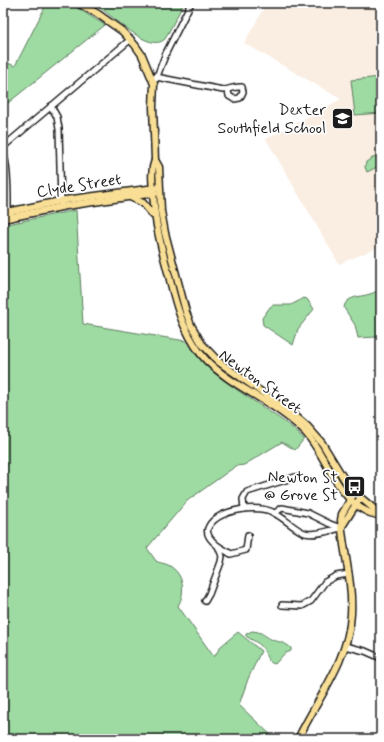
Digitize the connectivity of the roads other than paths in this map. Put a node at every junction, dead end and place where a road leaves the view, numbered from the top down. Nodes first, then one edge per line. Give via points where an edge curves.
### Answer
1 (78, 3) edge
2 (191, 3) edge
3 (130, 39) junction
4 (156, 77) junction
5 (154, 84) junction
6 (228, 90) dead end
7 (51, 106) junction
8 (3, 147) edge
9 (3, 153) edge
10 (155, 160) junction
11 (153, 190) junction
12 (160, 190) junction
13 (128, 196) junction
14 (61, 204) junction
15 (6, 216) edge
16 (154, 216) junction
17 (295, 477) dead end
18 (356, 492) junction
19 (361, 498) junction
20 (350, 499) junction
21 (356, 504) junction
22 (244, 509) junction
23 (275, 513) junction
24 (380, 516) edge
25 (341, 528) junction
26 (248, 535) dead end
27 (218, 546) junction
28 (349, 574) junction
29 (205, 601) dead end
30 (282, 604) dead end
31 (345, 646) junction
32 (381, 658) edge
33 (298, 739) edge

1 - 3 main road via 116,26
2 - 4 street, Newton Street
3 - 5 main road via 142,55
3 - 7 street
4 - 5 street, Newton Street
4 - 6 street
5 - 10 main road, Newton Street
7 - 8 street
7 - 14 street via 57,117 59,129
9 - 15 street via 6,169
10 - 11 main road, Newton Street via 152,168
10 - 12 main road, Newton Street via 159,167
11 - 12 main road, Clyde Street
11 - 13 main road, Clyde Street
11 - 14 main road, Clyde Street
11 - 16 main road, Newton Street
12 - 18 main road, Newton Street via 163,224 183,301 191,325 202,344 218,362 307,426
13 - 14 main road, Clyde Street
13 - 16 main road, Clyde Street via 143,203
14 - 15 main road, Clyde Street
16 - 20 main road, Newton Street via 178,308 193,342 214,366 302,430 316,446 334,478
17 - 22 street via 248,492 243,499
18 - 19 main road, Newton Street
18 - 20 main road
19 - 21 main road
19 - 24 main road, Newton Street
20 - 21 main road, Newton Street
20 - 25 main road via 342,514
21 - 24 main road, Newton Street
21 - 25 main road
22 - 23 street via 261,509
22 - 27 street via 220,516 210,525 209,536
23 - 25 street via 282,508 308,513
23 - 25 street via 304,533
25 - 28 main road
26 - 27 street via 246,550 231,554
27 - 29 street via 222,556 221,562
28 - 30 street via 336,576 325,582 311,601 302,606
28 - 31 main road via 352,600
31 - 32 street
31 - 33 main road

